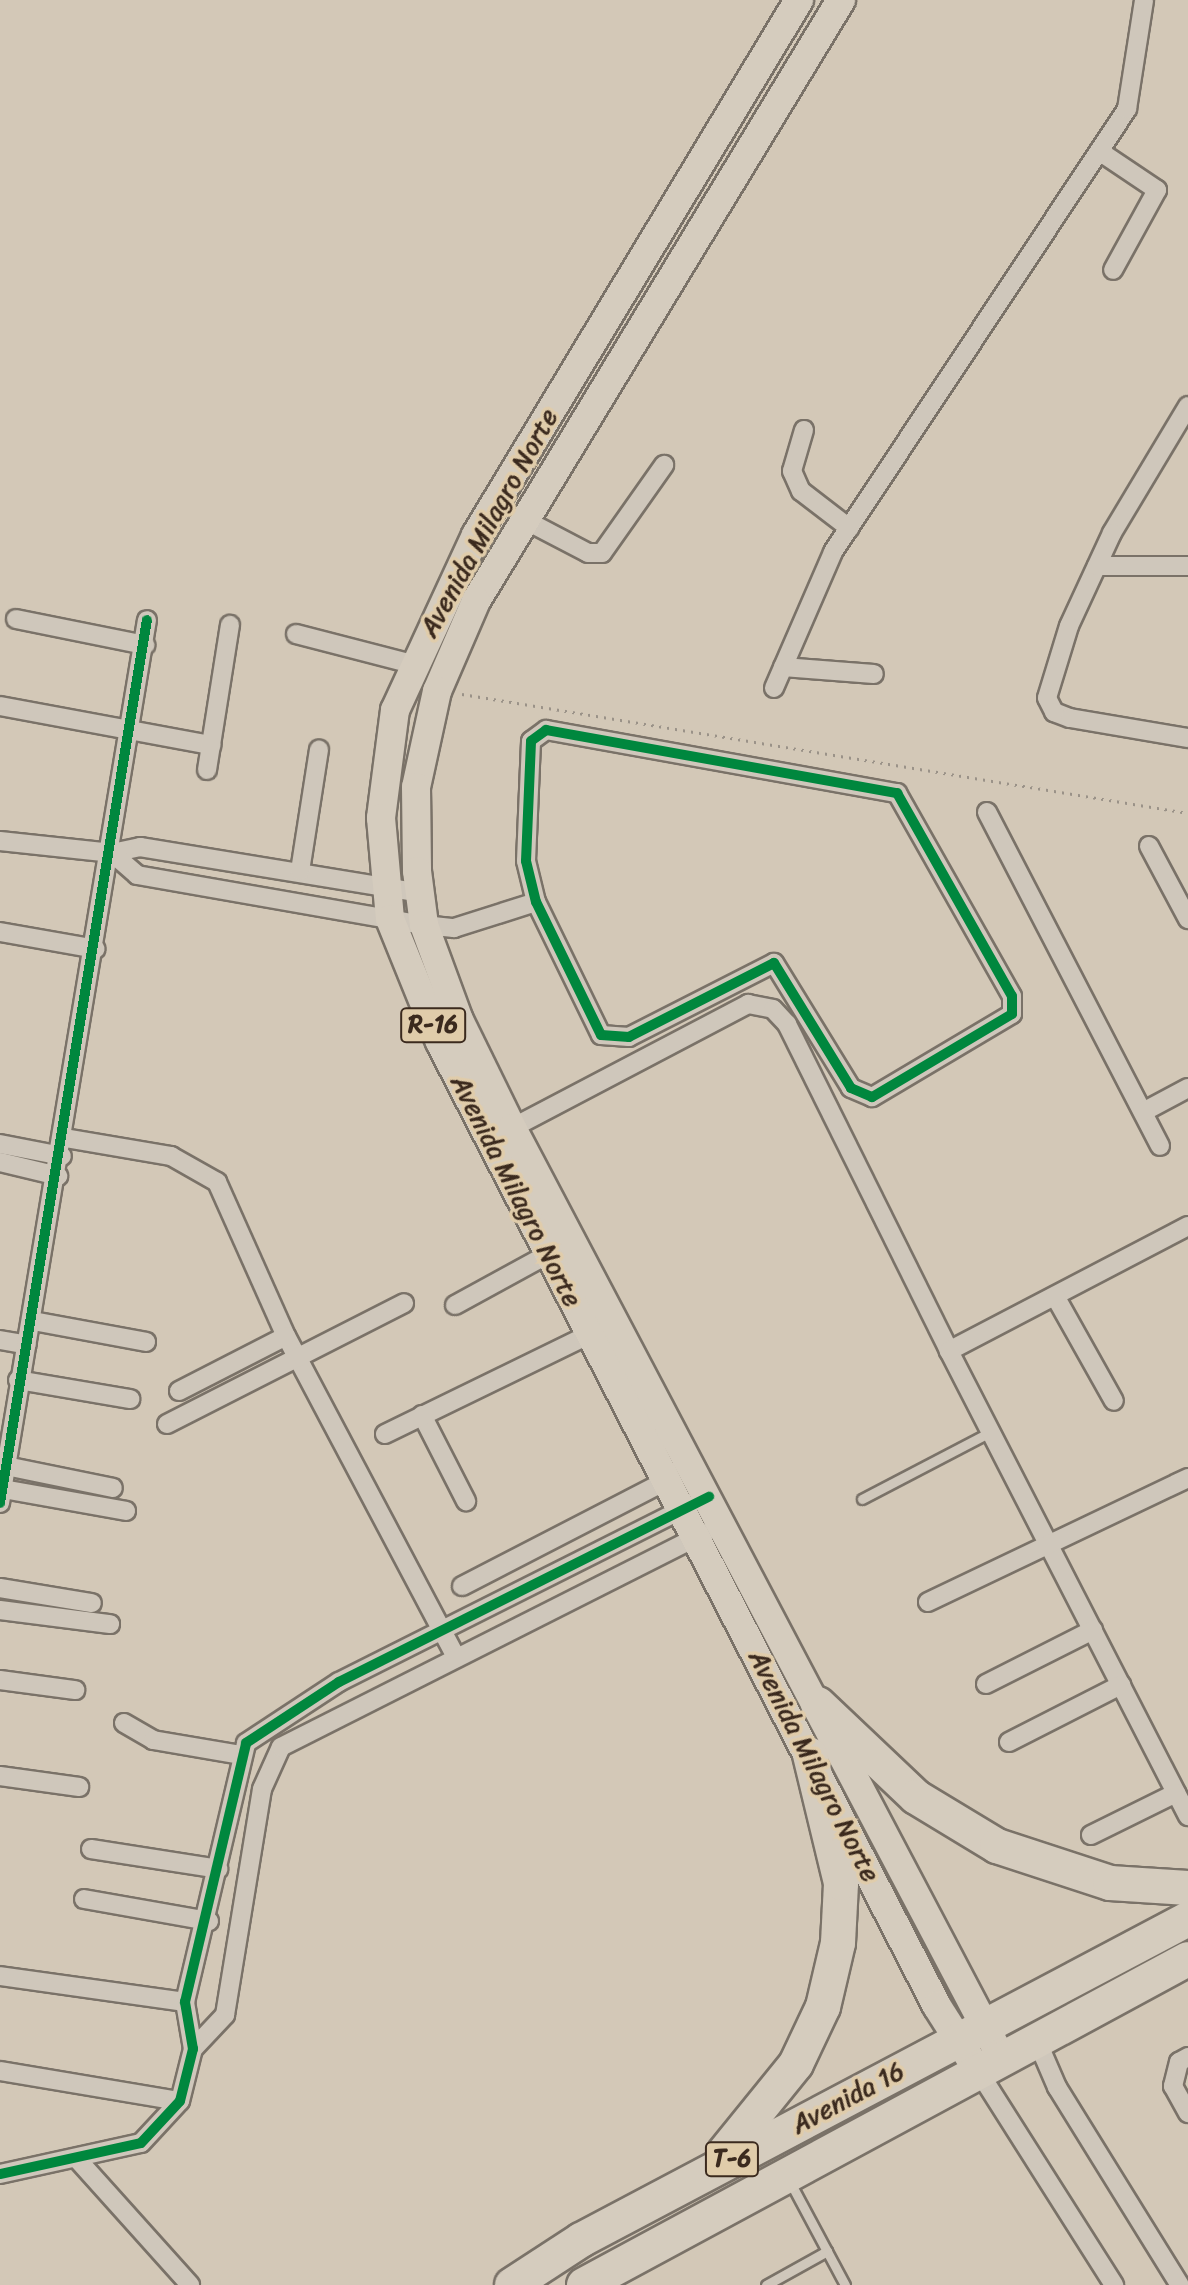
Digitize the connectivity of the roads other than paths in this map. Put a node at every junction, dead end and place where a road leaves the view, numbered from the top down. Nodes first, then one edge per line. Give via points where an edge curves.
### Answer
1 (799, 0) edge
2 (841, 0) edge
3 (1144, 0) edge
4 (724, 124) junction
5 (753, 145) junction
6 (1099, 151) junction
7 (1113, 270) dead end
8 (1188, 406) edge
9 (804, 430) dead end
10 (664, 465) dead end
11 (525, 520) junction
12 (849, 528) junction
13 (1097, 566) junction
14 (1188, 566) edge
15 (16, 619) dead end
16 (147, 620) dead end
17 (230, 625) dead end
18 (296, 634) dead end
19 (145, 645) junction
20 (412, 664) junction
21 (783, 667) junction
22 (874, 674) dead end
23 (774, 688) dead end
24 (0, 706) edge
25 (130, 729) junction
26 (1188, 738) edge
27 (211, 745) junction
28 (319, 749) dead end
29 (207, 770) dead end
30 (987, 812) dead end
31 (0, 841) edge
32 (1149, 846) dead end
33 (112, 853) junction
34 (300, 871) junction
35 (387, 884) junction
36 (420, 893) junction
37 (536, 902) junction
38 (390, 919) junction
39 (1188, 919) edge
40 (424, 925) junction
41 (0, 932) edge
42 (96, 949) junction
43 (1188, 1088) edge
44 (1143, 1112) junction
45 (512, 1128) junction
46 (0, 1144) edge
47 (1160, 1146) dead end
48 (64, 1147) junction
49 (0, 1162) edge
50 (58, 1176) junction
51 (1188, 1226) edge
52 (548, 1254) junction
53 (1055, 1296) junction
54 (404, 1303) dead end
55 (455, 1305) dead end
56 (33, 1321) junction
57 (590, 1334) junction
58 (286, 1336) junction
59 (0, 1340) edge
60 (146, 1342) dead end
61 (27, 1345) junction
62 (949, 1351) junction
63 (300, 1359) junction
64 (11, 1387) edge
65 (179, 1391) dead end
66 (130, 1399) dead end
67 (1114, 1401) dead end
68 (422, 1415) junction
69 (167, 1424) dead end
70 (992, 1431) junction
71 (385, 1434) dead end
72 (6, 1466) junction
73 (1188, 1478) edge
74 (667, 1480) junction
75 (113, 1488) dead end
76 (2, 1496) edge
77 (862, 1499) dead end
78 (466, 1501) dead end
79 (696, 1503) junction
80 (126, 1511) dead end
81 (607, 1512) junction
82 (723, 1524) junction
83 (696, 1537) junction
84 (623, 1540) junction
85 (1052, 1548) junction
86 (462, 1586) dead end
87 (0, 1588) edge
88 (928, 1602) dead end
89 (92, 1603) dead end
90 (0, 1610) edge
91 (110, 1624) dead end
92 (1093, 1630) junction
93 (440, 1631) junction
94 (456, 1657) junction
95 (0, 1680) edge
96 (986, 1684) dead end
97 (1121, 1685) junction
98 (75, 1690) dead end
99 (818, 1704) junction
100 (124, 1723) dead end
101 (1009, 1742) dead end
102 (242, 1755) junction
103 (810, 1755) junction
104 (0, 1776) edge
105 (79, 1787) dead end
106 (1176, 1793) junction
107 (1188, 1816) edge
108 (1091, 1835) dead end
109 (91, 1849) dead end
110 (218, 1869) junction
111 (1188, 1888) edge
112 (84, 1899) dead end
113 (1188, 1919) edge
114 (209, 1921) junction
115 (1188, 1959) edge
116 (0, 1976) edge
117 (185, 2002) junction
118 (1019, 2008) junction
119 (970, 2034) junction
120 (1036, 2038) junction
121 (193, 2049) junction
122 (1188, 2057) edge
123 (989, 2063) junction
124 (0, 2071) edge
125 (180, 2101) junction
126 (1188, 2113) edge
127 (776, 2158) junction
128 (78, 2160) junction
129 (0, 2174) edge
130 (704, 2174) junction
131 (827, 2251) junction
132 (190, 2285) edge
133 (512, 2285) edge
134 (584, 2285) edge
135 (766, 2285) edge
136 (845, 2285) edge
137 (1114, 2285) edge
138 (1180, 2285) edge

1 - 4 main road, Avenida Milagro Norte / R-16
2 - 5 main road, Avenida Milagro Norte / R-16
3 - 6 street via 1127,109
4 - 5 main road
4 - 20 main road, Avenida Milagro Norte / R-16 via 476,535
5 - 11 main road, Avenida Milagro Norte / R-16
6 - 7 street via 1157,190
6 - 12 street
8 - 13 street
9 - 12 street via 792,471 801,491
10 - 11 street via 602,553 588,553
11 - 36 main road, Avenida Milagro Norte / R-16 via 476,601 437,691 416,787
12 - 21 street via 801,612
13 - 14 street
13 - 26 street via 1069,626 1049,706 1070,718
15 - 19 street
16 - 19 street
17 - 27 street
18 - 20 street
19 - 25 street
20 - 35 main road, Avenida Milagro Norte / R-16 via 387,761 381,818
21 - 22 street
21 - 23 street
24 - 25 street
25 - 27 street
25 - 33 street
27 - 29 street
28 - 34 street
30 - 44 street
31 - 33 street
32 - 39 street
33 - 34 street via 140,847
33 - 38 street via 137,875
33 - 42 street
34 - 35 street
35 - 36 street
35 - 38 main road, Avenida Milagro Norte / R-16
36 - 40 main road, Avenida Milagro Norte / R-16
37 - 37 street via 590,1023 614,1040 774,963 851,1088 872,1097 1012,1014 1012,996 897,793 546,730 531,741 523,824
37 - 40 street via 454,928
38 - 40 street
38 - 52 main road, Avenida Milagro Norte / R-16 via 440,1042
40 - 45 main road, Avenida Milagro Norte / R-16 via 459,1020
41 - 42 street
42 - 48 street
43 - 44 street
44 - 47 street
45 - 62 street via 748,1004 773,1009 787,1024
45 - 79 main road, Avenida Milagro Norte / R-16
46 - 48 street
48 - 50 street
48 - 58 street via 171,1156 217,1182
49 - 50 street
50 - 56 street
51 - 53 street
52 - 55 street
52 - 57 main road, Avenida Milagro Norte / R-16
53 - 62 street
53 - 67 street
54 - 63 street
56 - 60 street
56 - 61 street
57 - 68 street
57 - 74 main road, Avenida Milagro Norte / R-16
58 - 63 street
58 - 65 street
59 - 61 street
61 - 64 street
62 - 70 street
63 - 69 street
63 - 93 street
64 - 66 street
64 - 72 street
68 - 71 street
68 - 78 street
70 - 77 lane
70 - 85 street
72 - 75 street
72 - 76 street
73 - 85 street
74 - 79 main road, Avenida Milagro Norte / R-16
74 - 81 street
76 - 80 street
79 - 82 main road, Avenida Milagro Norte / R-16
79 - 83 main road, Avenida Milagro Norte / R-16
79 - 84 street
81 - 84 street
81 - 86 street
82 - 83 street
82 - 99 main road, Avenida Milagro Norte / R-16
83 - 94 street
83 - 103 main road, Avenida Milagro Norte / R-16
84 - 93 street
85 - 88 street
85 - 92 street
87 - 89 street
90 - 91 street
92 - 96 street
92 - 97 street
93 - 94 street
93 - 102 street via 275,1721
94 - 121 street via 281,1747 274,1757 262,1789 225,2015
95 - 98 street
97 - 101 street
97 - 106 street
99 - 111 highway via 916,1797 997,1846 1110,1883
99 - 119 main road, Avenida Milagro Norte / R-16
100 - 102 street via 153,1740
102 - 110 street
103 - 119 main road, Avenida Milagro Norte / R-16
103 - 130 highway via 841,1883 823,2007 796,2064
104 - 105 street
106 - 107 street
106 - 108 street
109 - 110 street
110 - 114 street
112 - 114 street
113 - 118 highway, Avenida 16 / T-6
114 - 117 street
115 - 120 highway, Avenida 16 / T-6
116 - 117 street
117 - 121 street
118 - 119 highway, Avenida 16 / T-6
118 - 120 street
119 - 123 main road, Avenida Milagro Norte / R-16
119 - 127 highway, Avenida 16 / T-6
120 - 123 highway, Avenida 16 / T-6
120 - 138 street via 1057,2087
121 - 125 street
122 - 126 street via 1179,2062 1173,2086
123 - 127 highway, Avenida 16 / T-6
123 - 137 street
124 - 125 street
125 - 128 street via 141,2143
127 - 130 highway, Avenida 16 / T-6
127 - 131 lane
127 - 134 highway, Avenida 16 / T-6
128 - 129 street
128 - 132 street
130 - 133 highway, Avenida 16 / T-6
131 - 135 lane
131 - 136 lane

